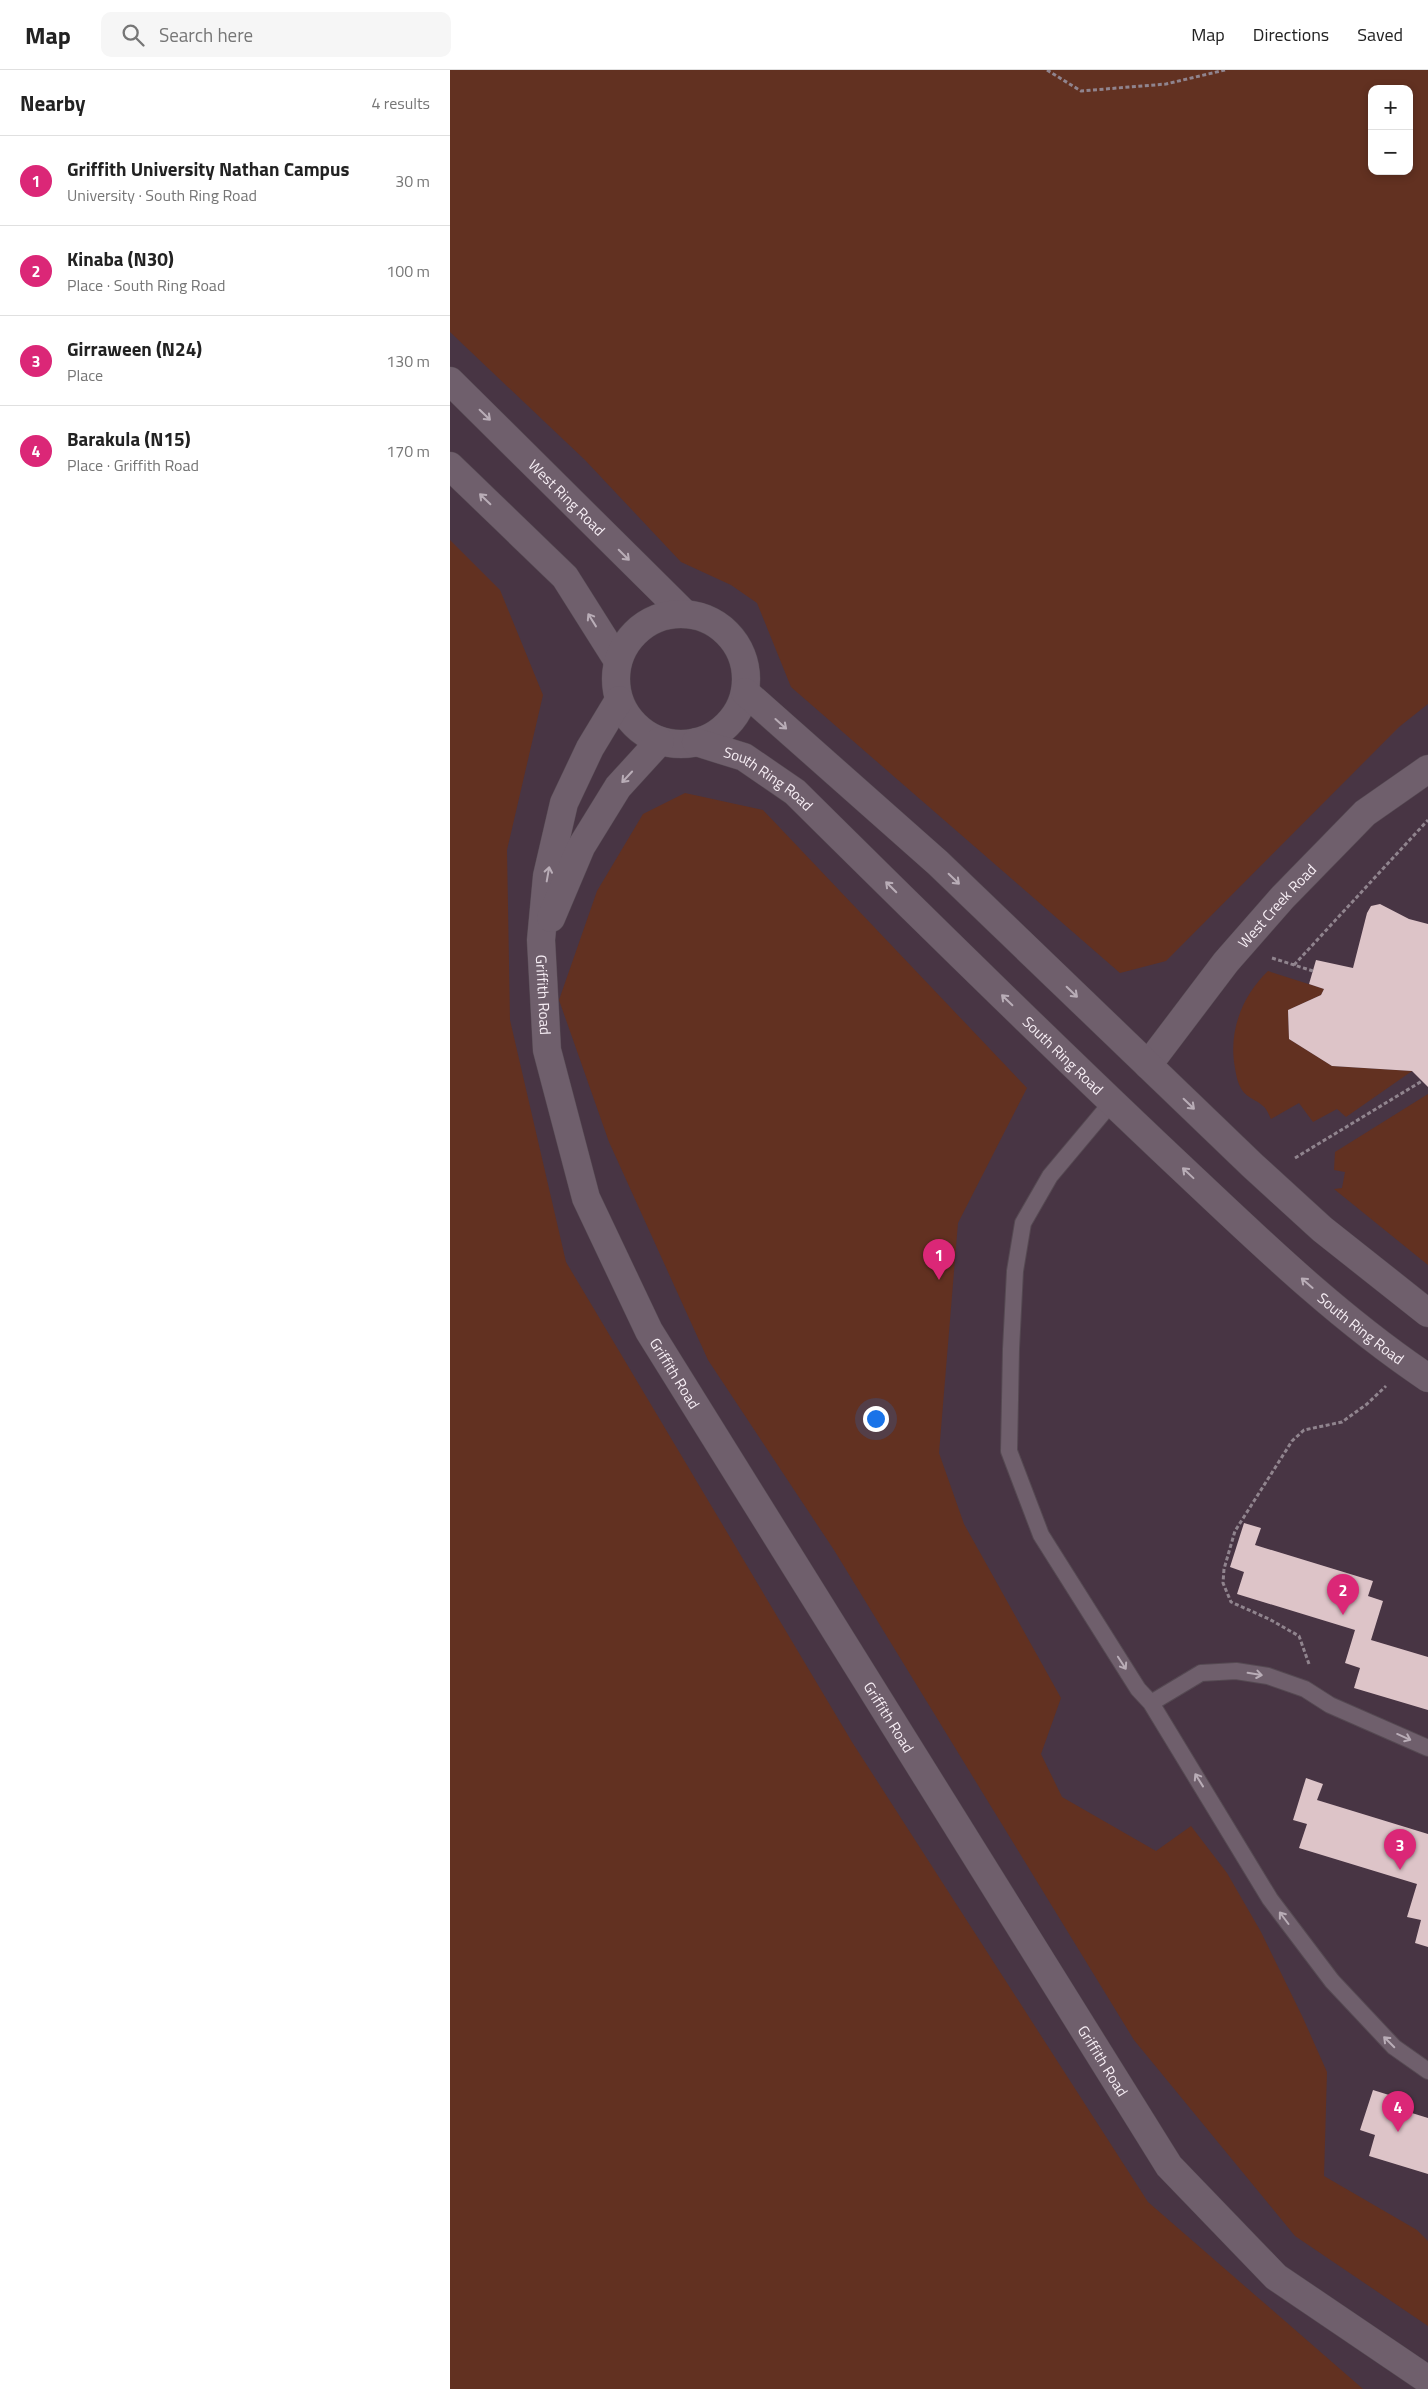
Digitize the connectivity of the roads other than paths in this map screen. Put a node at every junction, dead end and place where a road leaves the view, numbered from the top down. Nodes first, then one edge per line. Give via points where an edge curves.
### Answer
1 (450, 381) edge
2 (450, 466) edge
3 (685, 614) junction
4 (618, 661) junction
5 (745, 692) junction
6 (619, 700) junction
7 (660, 741) junction
8 (696, 742) junction
9 (1428, 769) edge
10 (541, 940) junction
11 (1148, 1065) junction
12 (1112, 1102) junction
13 (1428, 1314) edge
14 (1428, 1378) edge
15 (1151, 1703) junction
16 (1428, 1748) edge
17 (1428, 2070) edge
18 (1428, 2380) edge

1 -> 3 street, West Ring Road
4 -> 2 street via 565,576
3 - 4 street via 663,617 643,626 627,642
3 - 5 street via 707,620 725,632 734,643 745,670
4 - 6 street via 615,681
5 - 8 street via 739,709 728,724 713,736
5 -> 11 street via 938,863
6 - 7 street via 628,718 643,732
10 -> 6 street, Griffith Road via 547,876 564,802 590,748
7 - 8 street
7 -> 10 street, Griffith Road via 618,787 581,847
12 -> 8 street, South Ring Road via 795,792 744,757
9 - 11 street, West Creek Road via 1366,813 1283,897 1226,962
10 - 18 street, Griffith Road via 547,1050 586,1198 650,1331 1169,2166 1276,2277
11 -> 13 street via 1322,1229
14 -> 12 street, South Ring Road via 1345,1317
12 -> 15 lane via 1050,1176 1023,1223 1015,1271 1010,1349 1009,1451 1041,1535 1138,1689
15 -> 16 lane via 1201,1673 1244,1672 1268,1676 1305,1689 1330,1704
17 -> 15 lane via 1394,2047 1332,1981 1270,1899

